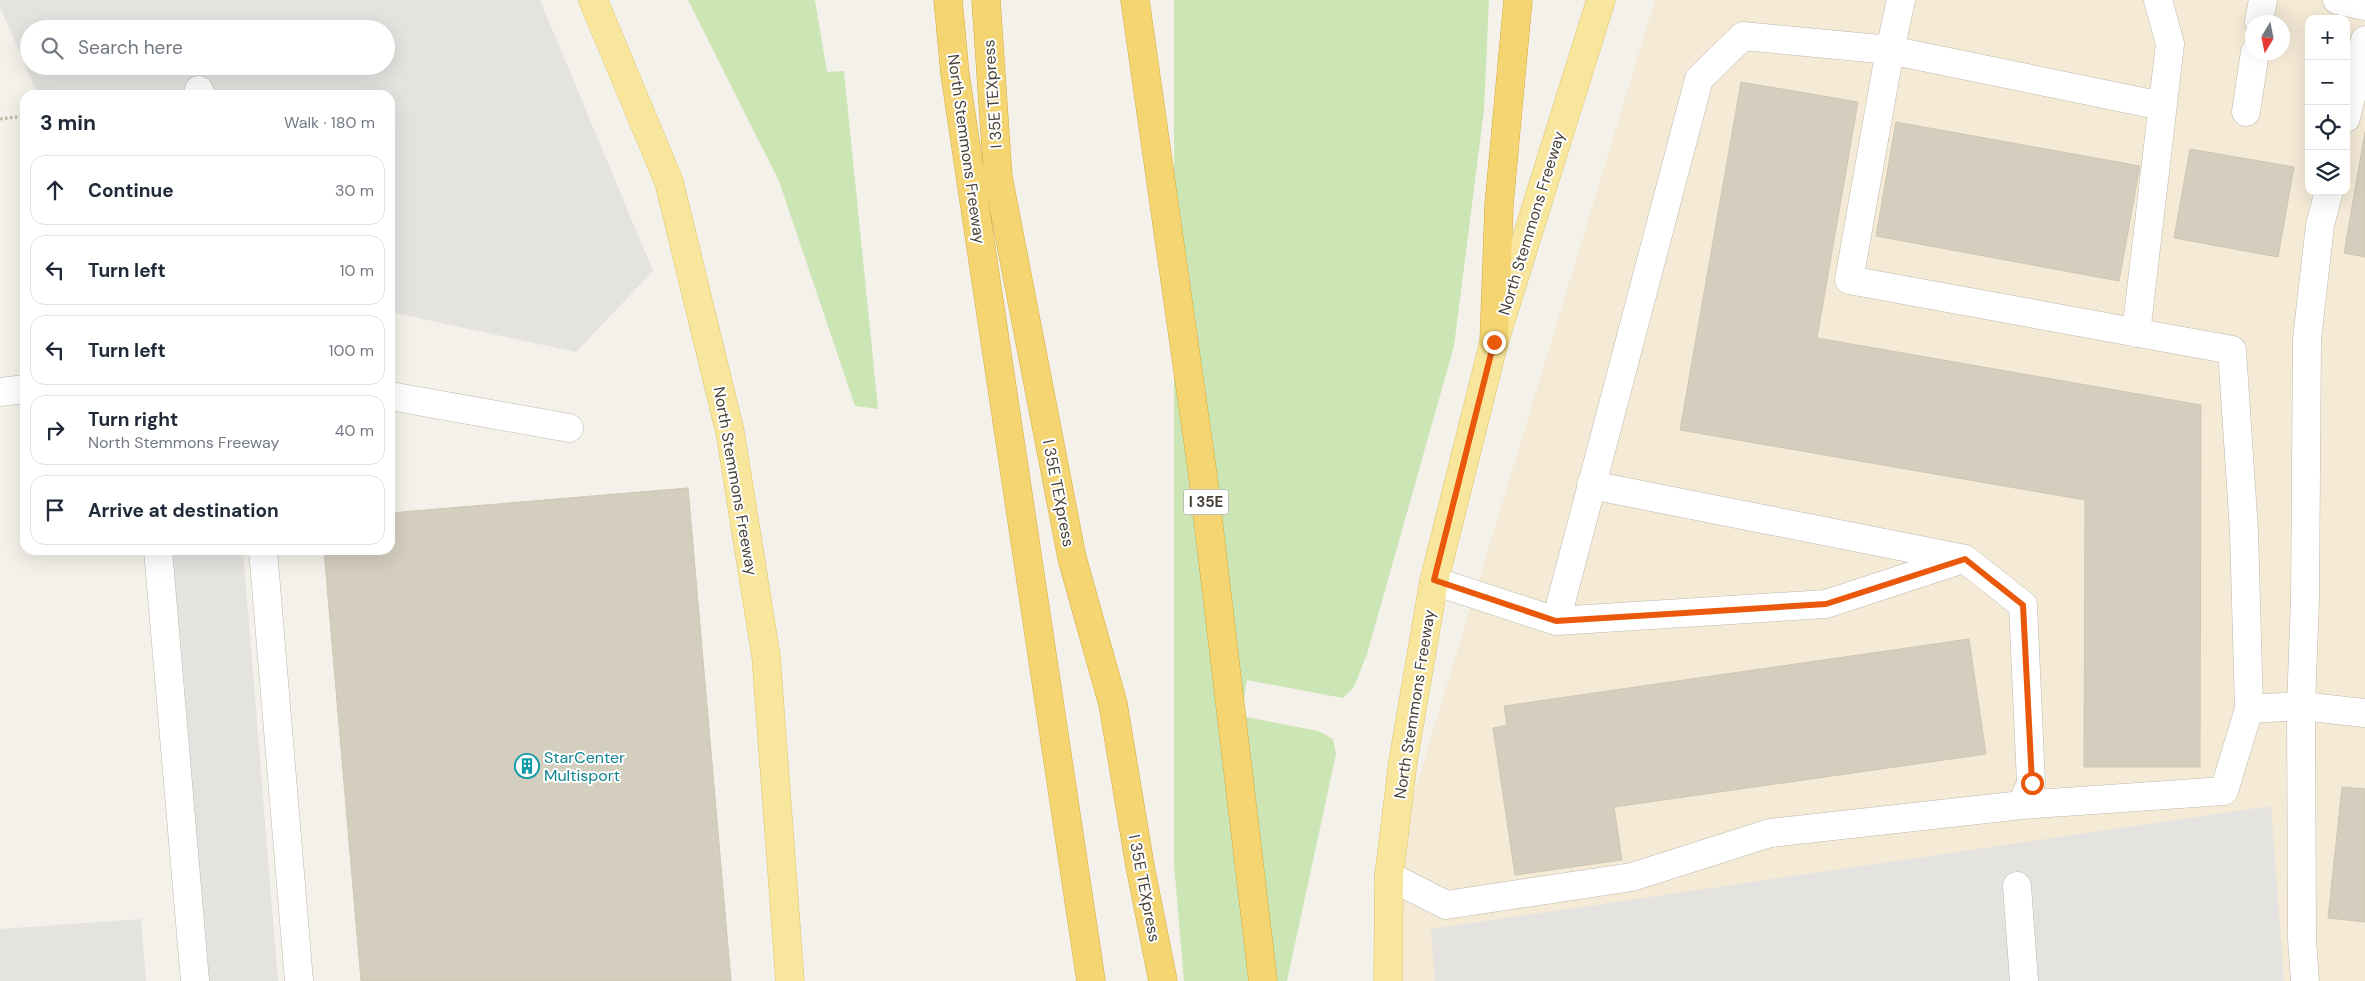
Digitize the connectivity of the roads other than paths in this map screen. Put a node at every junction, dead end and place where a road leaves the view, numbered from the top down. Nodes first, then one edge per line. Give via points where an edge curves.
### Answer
1 (593, 0) edge
2 (948, 0) edge
3 (986, 0) edge
4 (1518, 0) edge
5 (1602, 0) edge
6 (1901, 0) edge
7 (2158, 0) edge
8 (2263, 0) edge
9 (2336, 0) edge
10 (2365, 6) edge
11 (1138, 8) edge
12 (2260, 15) edge
13 (2365, 40) edge
14 (1890, 50) junction
15 (2254, 60) edge
16 (2349, 105) edge
17 (2162, 106) junction
18 (2246, 112) dead end
19 (2327, 195) edge
20 (2136, 332) junction
21 (1494, 342) junction
22 (20, 389) edge
23 (0, 392) edge
24 (395, 397) edge
25 (569, 428) dead end
26 (1591, 485) junction
27 (158, 555) edge
28 (263, 555) edge
29 (1965, 559) junction
30 (1434, 580) junction
31 (1556, 621) junction
32 (2301, 706) junction
33 (2249, 709) junction
34 (2365, 713) edge
35 (2022, 805) junction
36 (1389, 876) junction
37 (2017, 886) dead end
38 (195, 981) edge
39 (299, 981) edge
40 (790, 981) edge
41 (1091, 981) edge
42 (1163, 981) edge
43 (1263, 981) edge
44 (1388, 981) edge
45 (2024, 981) edge
46 (2305, 981) edge

1 - 40 main road, North Stemmons Freeway via 669,182 730,432 766,656
2 - 41 highway, North Stemmons Freeway via 955,74
3 - 42 highway, I 35E TEXpress via 998,177 1072,558 1113,704
4 - 21 highway via 1498,205
5 - 21 main road, North Stemmons Freeway
6 - 14 street
7 - 17 street via 2170,44
8 - 12 street
9 - 10 street
11 - 43 highway, I 35E via 1202,470
13 - 16 street
14 - 17 street
14 - 20 street via 1848,280
14 - 26 street via 1743,36 1699,79
15 - 18 street
17 - 20 street
19 - 32 street via 2320,225 2306,339 2305,599
20 - 33 street via 2232,350 2244,531
21 - 30 main road, North Stemmons Freeway
22 - 23 street
24 - 25 street
26 - 29 street
26 - 31 street
27 - 38 street
28 - 39 street
29 - 31 street via 1826,604
29 - 35 street via 2023,605 2032,783
30 - 31 street
30 - 36 main road, North Stemmons Freeway via 1403,761
32 - 33 street
32 - 34 street
32 - 46 street
33 - 35 street via 2224,791
35 - 36 street via 1770,833 1632,877 1446,905
36 - 44 main road, North Stemmons Freeway
37 - 45 street

